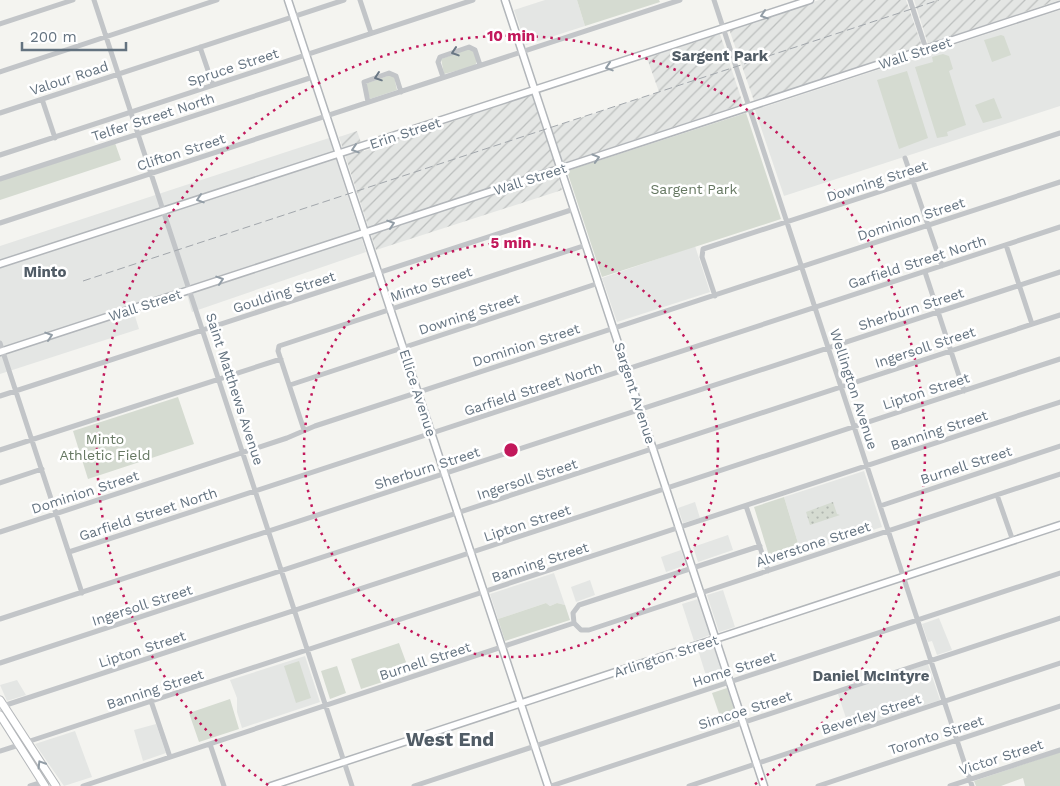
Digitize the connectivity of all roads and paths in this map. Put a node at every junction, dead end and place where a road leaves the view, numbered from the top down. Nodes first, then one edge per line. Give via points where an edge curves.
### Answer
1 (73, 0) edge
2 (94, 0) edge
3 (218, 0) edge
4 (288, 0) edge
5 (344, 0) edge
6 (360, 0) edge
7 (473, 0) edge
8 (505, 0) edge
9 (680, 0) edge
10 (714, 0) edge
11 (810, 0) edge
12 (910, 0) edge
13 (664, 2) edge
14 (1060, 5) edge
15 (293, 16) junction
16 (0, 24) edge
17 (724, 28) junction
18 (371, 34) junction
19 (106, 36) junction
20 (200, 47) junction
21 (926, 49) junction
22 (522, 52) junction
23 (306, 54) junction
24 (480, 66) junction
25 (0, 72) edge
26 (118, 73) junction
27 (313, 77) junction
28 (443, 77) junction
29 (213, 85) junction
30 (535, 90) junction
31 (401, 92) junction
32 (42, 99) junction
33 (368, 102) junction
34 (749, 108) junction
35 (0, 112) edge
36 (131, 112) junction
37 (326, 116) junction
38 (1060, 133) edge
39 (138, 134) junction
40 (55, 138) junction
41 (339, 154) junction
42 (0, 155) edge
43 (905, 158) dead end
44 (561, 168) junction
45 (151, 173) junction
46 (0, 179) edge
47 (913, 181) junction
48 (1060, 182) edge
49 (574, 208) junction
50 (164, 211) junction
51 (787, 222) junction
52 (0, 223) edge
53 (928, 225) junction
54 (1060, 227) edge
55 (365, 232) junction
56 (586, 245) junction
57 (1006, 245) junction
58 (0, 264) edge
59 (802, 266) junction
60 (942, 266) junction
61 (925, 272) junction
62 (1060, 272) edge
63 (378, 273) junction
64 (599, 283) junction
65 (1020, 286) junction
66 (190, 290) junction
67 (715, 296) junction
68 (816, 308) junction
69 (390, 309) junction
70 (939, 313) junction
71 (1060, 315) edge
72 (1032, 324) junction
73 (614, 328) junction
74 (203, 330) junction
75 (0, 343) edge
76 (403, 347) junction
77 (829, 347) junction
78 (952, 350) junction
79 (1, 352) edge
80 (281, 359) junction
81 (1060, 359) edge
82 (627, 370) junction
83 (219, 379) junction
84 (290, 385) junction
85 (842, 387) junction
86 (16, 391) junction
87 (964, 391) junction
88 (417, 392) junction
89 (0, 396) edge
90 (1060, 402) edge
91 (640, 410) junction
92 (854, 427) junction
93 (304, 430) junction
94 (431, 434) junction
95 (32, 440) junction
96 (1060, 446) edge
97 (653, 449) junction
98 (0, 450) edge
99 (243, 452) junction
100 (867, 466) junction
101 (42, 469) junction
102 (445, 474) junction
103 (1060, 474) edge
104 (0, 483) edge
105 (666, 488) junction
106 (256, 491) junction
107 (997, 495) junction
108 (746, 506) junction
109 (880, 506) junction
110 (56, 513) junction
111 (458, 513) junction
112 (1060, 525) edge
113 (680, 528) junction
114 (269, 531) junction
115 (888, 531) junction
116 (0, 532) edge
117 (1013, 541) junction
118 (760, 546) junction
119 (69, 552) junction
120 (470, 553) junction
121 (693, 568) junction
122 (282, 571) junction
123 (768, 571) junction
124 (1060, 573) edge
125 (903, 577) junction
126 (484, 592) junction
127 (701, 592) junction
128 (82, 593) junction
129 (295, 610) junction
130 (1060, 618) edge
131 (0, 620) edge
132 (917, 620) junction
133 (574, 623) junction
134 (716, 639) junction
135 (502, 647) junction
136 (309, 650) junction
137 (931, 661) junction
138 (0, 663) edge
139 (1060, 663) edge
140 (731, 682) junction
141 (151, 701) junction
142 (944, 701) junction
143 (1, 704) edge
144 (520, 704) junction
145 (327, 705) junction
146 (1060, 706) edge
147 (0, 715) edge
148 (744, 722) junction
149 (957, 740) junction
150 (27, 742) junction
151 (210, 744) junction
152 (19, 745) junction
153 (535, 746) junction
154 (1060, 750) edge
155 (0, 751) edge
156 (170, 757) junction
157 (344, 762) junction
158 (757, 763) junction
159 (970, 779) junction
160 (44, 784) edge
161 (30, 786) edge
162 (56, 786) edge
163 (83, 786) edge
164 (224, 786) edge
165 (271, 786) edge
166 (352, 786) edge
167 (414, 786) edge
168 (549, 786) edge
169 (688, 786) edge
170 (764, 786) edge
171 (818, 786) edge
172 (950, 786) edge
173 (972, 786) edge

1 - 16 street
2 - 19 street, Saint Matthews Avenue
3 - 19 street
4 - 15 main road, Ellice Avenue
5 - 15 street, Valour Road
6 - 18 street
7 - 18 street, Spruce Street
8 - 22 main road, Sargent Avenue
9 - 13 street, Clifton Street
10 - 17 street, Wellington Avenue
11 -> 17 main road, Erin Street
12 - 21 street
13 - 22 street, Clifton Street
14 - 21 main road, Wall Street
15 - 20 street, Valour Road
15 - 23 main road, Ellice Avenue
17 -> 30 main road, Erin Street
17 - 34 street, Wellington Avenue
18 - 23 street, Spruce Street
19 - 25 street
19 - 26 street, Saint Matthews Avenue
20 - 26 street, Valour Road
20 - 29 street
21 - 34 main road, Wall Street
22 - 24 street, Clifton Street
22 - 30 main road, Sargent Avenue
23 - 27 main road, Ellice Avenue
23 - 29 street, Spruce Street
24 - 28 street, Clifton Street
24 -> 28 street via 474,50 469,47 440,57 438,62
26 - 32 street, Valour Road
26 - 36 street, Saint Matthews Avenue
27 - 37 main road, Ellice Avenue
27 - 39 street, Telfer Street North
28 - 31 street, Clifton Street
29 - 36 street, Spruce Street
30 -> 41 main road, Erin Street
30 - 44 main road, Sargent Avenue
31 - 33 street, Clifton Street
31 -> 33 street via 396,76 389,73 364,82
32 - 35 street, Valour Road
32 - 40 street
33 - 37 street, Clifton Street
44 -> 34 main road, Wall Street
34 - 51 street, Wellington Avenue
36 - 39 street, Saint Matthews Avenue
36 - 40 street, Spruce Street
37 - 41 main road, Ellice Avenue
37 - 45 street, Clifton Street
38 - 47 street, Downing Street
39 - 45 street, Saint Matthews Avenue
39 - 46 street, Telfer Street North
40 - 42 street, Spruce Street
41 -> 50 main road, Erin Street
41 - 55 main road, Ellice Avenue
43 - 47 street
44 - 49 main road, Sargent Avenue
55 -> 44 main road, Wall Street
45 - 50 street, Saint Matthews Avenue
45 - 52 street, Clifton Street
47 - 51 street, Downing Street
47 - 53 street
48 - 53 street, Dominion Street
49 - 56 main road, Sargent Avenue
49 - 63 street, Goulding Street
50 - 58 main road, Erin Street
50 - 66 street, Saint Matthews Avenue
51 - 59 street, Wellington Avenue
51 - 67 street, Downing Street via 701,251
53 - 59 street, Dominion Street
53 - 60 street
54 - 57 street, Garfield Street North
55 - 63 main road, Ellice Avenue
66 -> 55 main road, Wall Street
56 - 64 main road, Sargent Avenue
56 - 69 street, Minto Street
57 - 60 street, Garfield Street North
57 - 65 street
59 - 67 street, Dominion Street
59 - 68 street, Wellington Avenue
60 - 61 street, Garfield Street North
61 - 68 street, Garfield Street North
61 - 70 street
62 - 65 street, Sherburn Street
63 - 69 main road, Ellice Avenue
63 - 74 street, Goulding Street
64 - 73 main road, Sargent Avenue
64 - 76 street, Downing Street
65 - 70 street, Sherburn Street
65 - 72 street
66 - 74 street, Saint Matthews Avenue
79 -> 66 main road, Wall Street
67 - 73 street, Dominion Street
68 - 77 street, Wellington Avenue
68 - 82 street, Garfield Street North
69 - 76 main road, Ellice Avenue
69 - 80 street, Minto Street via 282,344 278,348
70 - 77 street, Sherburn Street
70 - 78 street
71 - 72 street, Ingersoll Street
72 - 78 street, Ingersoll Street
73 - 82 main road, Sargent Avenue
73 - 88 street, Dominion Street
74 - 83 street, Saint Matthews Avenue
74 - 86 street, Goulding Street
75 - 79 street
76 - 84 street, Downing Street
76 - 88 main road, Ellice Avenue
77 - 85 street, Wellington Avenue
77 - 91 street, Sherburn Street
78 - 85 street, Ingersoll Street
78 - 87 street
79 - 86 street
80 - 83 street
80 - 84 street
81 - 87 street, Lipton Street
82 - 91 main road, Sargent Avenue
82 - 94 street, Garfield Street North
83 - 95 street
83 - 99 street, Saint Matthews Avenue
84 - 93 street
85 - 92 street, Wellington Avenue
85 - 97 street, Ingersoll Street
86 - 89 street, Goulding Street
86 - 95 street
87 - 92 street, Lipton Street
88 - 93 street, Dominion Street
88 - 94 main road, Ellice Avenue
90 - 100 street, Banning Street
91 - 97 main road, Sargent Avenue
91 - 102 street, Sherburn Street
92 - 100 street, Wellington Avenue
92 - 105 street, Lipton Street
93 - 99 street, Dominion Street
94 - 102 main road, Ellice Avenue
94 - 106 street, Garfield Street North
95 - 98 street
95 - 101 street
96 - 109 street, Burnell Street
97 - 105 main road, Sargent Avenue
97 - 111 street, Ingersoll Street
99 - 106 street, Saint Matthews Avenue
99 - 110 street, Dominion Street
100 - 108 street, Banning Street
100 - 109 street, Wellington Avenue
101 - 104 street
101 - 110 street
102 - 111 main road, Ellice Avenue
102 - 114 street, Sherburn Street
103 - 107 street, Alverstone Street
105 - 113 main road, Sargent Avenue
105 - 120 street, Lipton Street
106 - 114 street, Saint Matthews Avenue
106 - 119 street, Garfield Street North
107 - 115 street, Alverstone Street
107 - 117 street
108 - 113 street, Banning Street
108 - 118 street
109 - 115 street, Wellington Avenue
110 - 116 street, Dominion Street
110 - 119 street
111 - 120 main road, Ellice Avenue
111 - 122 street, Ingersoll Street
112 - 117 main road, Arlington Street
113 - 121 main road, Sargent Avenue
113 - 126 street, Banning Street
114 - 122 street, Saint Matthews Avenue
114 - 128 street, Sherburn Street
115 - 123 street, Alverstone Street
115 - 125 street, Wellington Avenue
117 - 125 main road, Arlington Street
118 - 121 street
118 - 123 street
119 - 128 street
120 - 126 main road, Ellice Avenue
120 - 129 street, Lipton Street
121 - 127 main road, Sargent Avenue
121 - 133 street via 579,605 573,612
122 - 129 street, Saint Matthews Avenue
122 - 138 street, Ingersoll Street
123 - 127 street, Alverstone Street
124 - 132 street, Home Street
125 - 132 street, Wellington Avenue
125 - 134 main road, Arlington Street
126 - 135 main road, Ellice Avenue
126 - 136 street, Banning Street
127 - 133 street, Alverstone Street via 587,630 579,629
127 - 134 main road, Sargent Avenue
128 - 131 street, Sherburn Street
129 - 136 street, Saint Matthews Avenue
129 - 143 street, Lipton Street
130 - 137 street, Simcoe Street
132 - 137 street, Wellington Avenue
132 - 140 street, Home Street
133 - 135 street, Burnell Street
134 - 140 main road, Sargent Avenue
134 - 144 main road, Arlington Street
135 - 144 main road, Ellice Avenue
135 - 145 street, Burnell Street
136 - 141 street, Banning Street
136 - 145 street, Saint Matthews Avenue
137 - 142 street, Wellington Avenue
137 - 148 street, Simcoe Street
139 - 142 street, Beverley Street
140 - 148 main road, Sargent Avenue
140 - 153 street, Home Street
141 - 150 street, Banning Street
141 - 156 street
142 - 149 street, Wellington Avenue
142 - 158 street, Beverley Street
143 - 150 highway
144 - 153 main road, Ellice Avenue
144 - 157 main road, Arlington Street
145 - 151 street, Burnell Street
145 - 157 street, Saint Matthews Avenue
146 - 149 street, Toronto Street
147 - 152 highway
148 - 158 main road, Sargent Avenue
148 - 168 street, Simcoe Street
149 - 159 street, Wellington Avenue
149 - 171 street, Toronto Street
162 -> 150 highway
151 - 156 street, Burnell Street
151 - 164 street
152 - 155 street
152 - 160 highway
153 - 167 street, Home Street
153 - 168 main road, Ellice Avenue
154 - 159 street, Victor Street
156 - 163 street, Burnell Street
157 - 165 main road, Arlington Street
157 - 166 street, Saint Matthews Avenue
158 - 169 street, Beverley Street
158 - 170 main road, Sargent Avenue
159 - 172 street, Victor Street
159 - 173 street, Wellington Avenue
160 - 161 street

